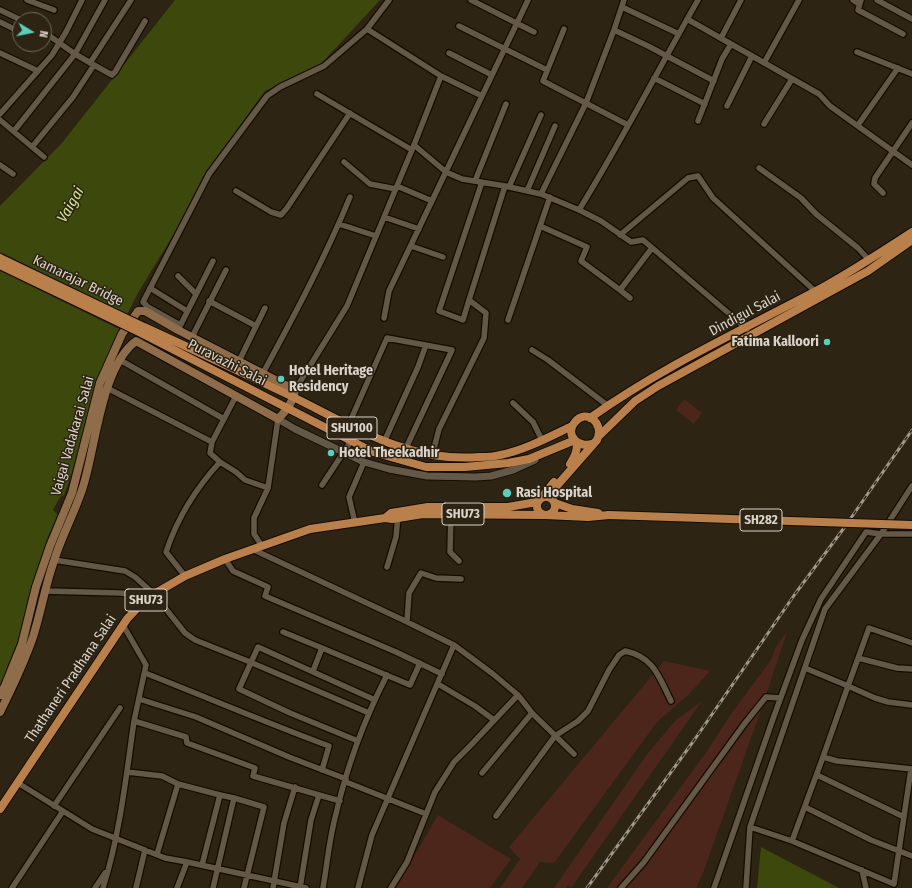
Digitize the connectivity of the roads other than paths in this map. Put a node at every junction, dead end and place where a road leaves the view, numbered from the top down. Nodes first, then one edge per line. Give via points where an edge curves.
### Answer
1 (27, 0) edge
2 (82, 0) edge
3 (105, 0) edge
4 (131, 0) edge
5 (389, 0) edge
6 (471, 0) edge
7 (528, 0) edge
8 (624, 0) edge
9 (698, 0) edge
10 (741, 0) edge
11 (799, 0) edge
12 (853, 0) edge
13 (877, 0) edge
14 (860, 2) edge
15 (622, 7) junction
16 (0, 10) edge
17 (54, 10) dead end
18 (12, 16) edge
19 (687, 19) junction
20 (912, 19) edge
21 (145, 21) dead end
22 (0, 22) edge
23 (517, 24) junction
24 (459, 26) dead end
25 (12, 28) edge
26 (367, 29) junction
27 (564, 29) dead end
28 (614, 30) junction
29 (534, 32) dead end
30 (679, 34) junction
31 (903, 34) dead end
32 (52, 37) edge
33 (721, 38) junction
34 (59, 41) junction
35 (731, 44) junction
36 (505, 49) junction
37 (856, 52) dead end
38 (0, 53) edge
39 (449, 53) dead end
40 (75, 54) junction
41 (666, 56) junction
42 (752, 56) junction
43 (764, 62) junction
44 (92, 64) junction
45 (898, 68) junction
46 (37, 70) junction
47 (547, 70) junction
48 (912, 74) edge
49 (492, 75) junction
50 (442, 76) junction
51 (654, 78) junction
52 (792, 79) junction
53 (714, 81) junction
54 (317, 94) dead end
55 (482, 96) junction
56 (586, 103) junction
57 (506, 104) dead end
58 (705, 104) junction
59 (727, 106) dead end
60 (350, 113) junction
61 (0, 114) edge
62 (542, 115) dead end
63 (0, 120) edge
64 (698, 122) dead end
65 (912, 123) edge
66 (764, 124) dead end
67 (628, 125) junction
68 (858, 125) junction
69 (555, 126) dead end
70 (14, 131) junction
71 (32, 147) junction
72 (413, 148) junction
73 (893, 150) junction
74 (44, 157) dead end
75 (344, 162) dead end
76 (912, 165) edge
77 (1, 166) edge
78 (759, 168) dead end
79 (446, 172) junction
80 (13, 174) dead end
81 (475, 181) junction
82 (482, 182) junction
83 (507, 186) junction
84 (396, 188) junction
85 (527, 190) junction
86 (236, 191) dead end
87 (883, 193) dead end
88 (541, 194) junction
89 (350, 197) dead end
90 (550, 197) junction
91 (432, 201) junction
92 (579, 210) junction
93 (384, 217) junction
94 (339, 224) junction
95 (540, 226) junction
96 (419, 229) junction
97 (912, 232) edge
98 (620, 234) junction
99 (376, 236) junction
100 (912, 240) edge
101 (411, 246) junction
102 (652, 248) junction
103 (443, 257) dead end
104 (0, 258) edge
105 (869, 260) junction
106 (213, 261) dead end
107 (0, 265) edge
108 (226, 270) dead end
109 (178, 276) dead end
110 (150, 288) junction
111 (620, 290) junction
112 (815, 291) junction
113 (196, 294) junction
114 (630, 298) dead end
115 (469, 300) junction
116 (209, 301) junction
117 (265, 308) dead end
118 (187, 311) junction
119 (384, 318) dead end
120 (508, 320) dead end
121 (256, 326) junction
122 (179, 327) junction
123 (746, 328) junction
124 (142, 330) junction
125 (753, 334) junction
126 (192, 337) junction
127 (426, 345) junction
128 (532, 350) dead end
129 (120, 360) junction
130 (239, 361) junction
131 (263, 373) junction
132 (107, 388) junction
133 (294, 394) junction
134 (236, 396) junction
135 (514, 403) dead end
136 (607, 405) junction
137 (287, 409) junction
138 (590, 418) junction
139 (224, 419) junction
140 (278, 419) junction
141 (348, 426) junction
142 (572, 426) junction
143 (596, 439) junction
144 (542, 440) junction
145 (351, 441) junction
146 (576, 441) junction
147 (212, 442) junction
148 (384, 442) junction
149 (556, 448) junction
150 (405, 450) junction
151 (344, 452) junction
152 (432, 456) junction
153 (220, 462) junction
154 (364, 462) junction
155 (322, 485) dead end
156 (912, 486) edge
157 (268, 488) junction
158 (539, 500) junction
159 (553, 501) junction
160 (451, 514) junction
161 (398, 515) junction
162 (543, 515) junction
163 (609, 515) junction
164 (356, 523) junction
165 (912, 525) edge
166 (881, 534) junction
167 (912, 534) edge
168 (262, 546) junction
169 (252, 549) junction
170 (226, 558) junction
171 (54, 560) junction
172 (459, 561) dead end
173 (387, 567) dead end
174 (185, 576) junction
175 (461, 579) dead end
176 (45, 591) junction
177 (154, 594) junction
178 (141, 604) junction
179 (407, 622) junction
180 (123, 625) junction
181 (283, 632) dead end
182 (912, 643) edge
183 (454, 645) junction
184 (322, 648) junction
185 (858, 658) junction
186 (250, 662) junction
187 (420, 663) junction
188 (805, 668) junction
189 (912, 669) edge
190 (313, 671) junction
191 (145, 673) junction
192 (442, 674) junction
193 (387, 675) junction
194 (438, 684) junction
195 (848, 686) junction
196 (0, 695) edge
197 (518, 695) junction
198 (780, 698) junction
199 (139, 699) junction
200 (375, 700) junction
201 (670, 701) dead end
202 (912, 705) edge
203 (120, 708) dead end
204 (0, 712) edge
205 (369, 713) junction
206 (532, 713) junction
207 (494, 720) junction
208 (134, 721) junction
209 (555, 736) junction
210 (358, 741) junction
211 (574, 754) dead end
212 (823, 757) junction
213 (912, 769) edge
214 (322, 770) junction
215 (127, 772) junction
216 (482, 773) dead end
217 (817, 775) junction
218 (346, 780) junction
219 (18, 783) junction
220 (178, 784) junction
221 (295, 787) junction
222 (220, 795) junction
223 (319, 795) junction
224 (234, 798) junction
225 (387, 798) junction
226 (340, 801) junction
227 (54, 806) junction
228 (805, 807) junction
229 (0, 809) edge
230 (63, 811) junction
231 (426, 814) junction
232 (496, 816) dead end
233 (904, 816) junction
234 (750, 827) junction
235 (115, 838) junction
236 (792, 841) junction
237 (146, 850) junction
238 (899, 850) junction
239 (157, 854) junction
240 (912, 856) edge
241 (187, 862) junction
242 (202, 865) junction
243 (109, 868) junction
244 (218, 869) junction
245 (862, 870) junction
246 (247, 875) junction
247 (274, 880) junction
248 (12, 888) edge
249 (95, 888) edge
250 (103, 888) edge
251 (136, 888) edge
252 (177, 888) edge
253 (213, 888) edge
254 (244, 888) edge
255 (273, 888) edge
256 (302, 888) edge
257 (323, 888) edge
258 (358, 888) edge
259 (391, 888) edge
260 (621, 888) edge
261 (714, 888) edge
262 (746, 888) edge
263 (866, 888) edge

1 - 17 street
2 - 34 street
3 - 40 street
4 - 44 street
5 - 26 street
6 - 23 street
7 - 23 street
8 - 15 street
9 - 19 street
10 - 33 street
11 - 43 street
12 - 14 street
13 - 20 street
14 - 31 street via 858,10
15 - 28 street
15 - 30 street
16 - 18 street
19 - 30 street
19 - 33 street
21 - 44 street via 112,75
22 - 25 street
23 - 29 street
23 - 36 street
24 - 36 street
26 - 50 street
26 - 110 street via 324,66 267,96 209,174
27 - 47 street
28 - 41 street
28 - 56 street
30 - 41 street
32 - 34 street
33 - 35 street
34 - 40 street
34 - 46 street via 52,55
35 - 42 street
35 - 53 street
36 - 47 street
36 - 49 street
37 - 45 street
38 - 46 street
39 - 49 street
40 - 44 street
40 - 70 street
41 - 51 street
41 - 53 street
42 - 43 street
42 - 59 street
43 - 52 street
44 - 71 street via 73,97
45 - 48 street
45 - 68 street
46 - 61 street
47 - 56 street via 543,80
49 - 55 street
50 - 55 street
50 - 72 street
51 - 58 street
51 - 67 street
52 - 66 street
52 - 68 street via 819,94 830,106
53 - 58 street
54 - 60 street
55 - 79 street
56 - 67 street
56 - 88 street
57 - 81 street
58 - 64 street
60 - 72 street
60 - 86 street via 281,215 271,212
62 - 83 street
63 - 70 street
65 - 73 street
67 - 92 street
68 - 73 street
69 - 85 street
70 - 71 street
71 - 74 street
72 - 79 street
72 - 84 street
73 - 76 street
73 - 87 street via 874,180 874,184
75 - 84 street via 370,184
77 - 80 street
78 - 105 street via 801,198
79 - 81 street
79 - 91 street
81 - 82 street
82 - 83 street
82 - 115 street via 439,312 463,320
83 - 85 street
83 - 115 street
84 - 91 street
84 - 93 street
85 - 88 street
88 - 90 street
89 - 94 street
90 - 92 street
90 - 95 street
91 - 96 street
92 - 98 street
93 - 96 street
93 - 99 street
94 - 99 street
94 - 131 street
95 - 111 street via 587,247 580,260
95 - 120 street
96 - 101 street
97 - 105 main road, Dindigul Salai / SHU100
98 - 102 street via 631,242 643,240
98 - 112 street via 688,178 698,176 712,198
99 - 133 street via 347,306
100 - 125 main road, Dindigul Salai via 868,271
101 - 103 street
101 - 119 street via 389,290
102 - 111 street
102 - 123 street
104 - 124 main road, Kamarajar Bridge / SHU100, bridge
105 - 112 main road, Dindigul Salai / SHU100
106 - 113 street
107 - 124 main road, Kamarajar Bridge / SHU100, bridge
108 - 116 street
109 - 113 street
110 - 118 street
110 - 122 street via 143,302
111 - 114 street
112 - 123 main road, Dindigul Salai / SHU100
113 - 118 street
115 - 152 street via 486,313 484,338 439,429
116 - 121 street
116 - 126 street
117 - 121 street
118 - 122 street
121 - 130 street
122 - 126 main road, Vaigai Vadakarai Salai
122 - 196 main road, Vaigai Vadakarai Salai via 145,311 138,311 122,334 100,383 72,493 36,587 22,644
123 - 125 street
123 - 136 main road, Dindigul Salai / SHU100 via 651,378
124 - 133 main road, Puravazhi Salai / SHU100
124 - 137 main road, Puravazhi Salai / SHU100
125 - 143 main road, Dindigul Salai via 636,400
126 - 130 main road, Vaigai Vadakarai Salai
127 - 141 street via 387,338
127 - 148 street
127 - 150 street via 452,350
128 - 136 street
129 - 132 main road, Vaigai Vadakarai Salai
129 - 134 main road, Vaigai Vadakarai Salai via 128,347 136,341
129 - 139 street
130 - 131 main road, Vaigai Vadakarai Salai
131 - 133 main road, Vaigai Vadakarai Salai
132 - 147 street
132 - 171 main road, Vaigai Vadakarai Salai via 85,481
133 - 137 main road
133 - 141 main road, Puravazhi Salai / SHU100
134 - 139 street
134 - 140 main road, Vaigai Vadakarai Salai
135 - 144 street via 533,422
136 - 138 main road, Dindigul Salai / SHU100
137 - 140 main road
137 - 145 main road, Puravazhi Salai / SHU100
138 - 142 main road, SHU100 via 581,418
138 - 143 main road via 599,427
139 - 147 street
140 - 151 street
140 - 157 street
141 - 148 main road, Puravazhi Salai / SHU100
142 - 144 main road, Puravazhi Salai / SHU100
142 - 146 main road
143 - 146 main road, SHU100 via 585,445
143 - 159 main road, Dindigul Salai via 554,489
144 - 152 main road, Puravazhi Salai / SHU100 via 531,446 499,455 464,458
145 - 149 main road, Puravazhi Salai / SHU100 via 373,452 426,467 508,463 529,459
145 - 151 street
146 - 149 main road, Puravazhi Salai / SHU100
146 - 158 main road via 576,456
147 - 153 street via 210,453
148 - 150 main road, Puravazhi Salai / SHU100
149 - 154 street via 555,451 513,470 491,476 427,476
150 - 152 main road, Puravazhi Salai / SHU100
151 - 154 street
151 - 155 street
153 - 157 street via 244,480
153 - 174 street via 204,479 186,508 166,552
154 - 164 street via 349,497
156 - 166 street
157 - 168 street via 254,518 254,534
158 - 159 main road, SHU73 via 546,496
158 - 161 main road, Thathaneri Pradhana Salai / SHU73 via 508,508 428,507
158 - 162 main road via 538,511
159 - 162 main road via 554,511
159 - 163 main road, SH282 via 572,509
160 - 161 main road, Thathaneri Pradhana Salai / SHU73
160 - 162 main road, Thathaneri Pradhana Salai / SHU73
160 - 172 street via 450,552
161 - 164 main road, Thathaneri Pradhana Salai / SHU73 via 392,519
161 - 173 street via 396,537
162 - 163 main road, SH282
163 - 165 main road, SH282, bridge
164 - 168 main road, Thathaneri Pradhana Salai / SHU73 via 310,529
166 - 167 street
166 - 188 street via 825,609
166 - 198 street via 866,532 821,599
168 - 169 main road, Thathaneri Pradhana Salai / SHU73
169 - 170 main road, Thathaneri Pradhana Salai / SHU73
169 - 179 street
170 - 174 main road, Thathaneri Pradhana Salai / SHU73
170 - 187 street via 233,571 268,587 266,596
171 - 176 main road, Vaigai Vadakarai Salai
171 - 177 street via 125,571
174 - 177 main road, Thathaneri Pradhana Salai / SHU73
175 - 179 street via 436,578 421,573 409,593
176 - 178 street via 121,592 137,597
176 - 204 main road, Vaigai Vadakarai Salai via 32,639
177 - 178 main road, Thathaneri Pradhana Salai / SHU73
177 - 186 street via 185,633 195,640
178 - 180 main road, Thathaneri Pradhana Salai / SHU73
179 - 183 street
180 - 191 street via 146,665
180 - 219 main road, Thathaneri Pradhana Salai / SHU73
181 - 184 street
182 - 185 street via 869,628
183 - 192 street
183 - 197 street
184 - 190 street
184 - 193 street
185 - 189 street via 897,668
185 - 195 street
186 - 190 street via 258,647
186 - 205 street
186 - 210 street via 239,690
187 - 192 street
187 - 193 street via 410,685
188 - 195 street
188 - 234 street
190 - 200 street
191 - 199 street
191 - 214 street via 329,746
192 - 194 street
193 - 200 street
194 - 207 street
194 - 225 street
195 - 202 street via 888,702
195 - 212 street
197 - 206 street
197 - 207 street
198 - 260 street via 766,697 644,862
198 - 261 street
199 - 208 street
199 - 214 street via 196,717
200 - 205 street
201 - 209 street via 659,676 648,661 636,653 625,651 619,655 609,670 588,711
203 - 227 street
205 - 210 street
206 - 209 street
206 - 216 street
207 - 231 street via 454,762 435,792
208 - 215 street
208 - 221 street via 186,737 187,743 255,768 253,776
209 - 211 street
209 - 232 street
210 - 218 street
212 - 213 street via 837,761
212 - 217 street
213 - 233 street
214 - 218 street
215 - 220 street via 162,776
215 - 235 street
217 - 228 street
217 - 233 street
218 - 225 street
218 - 226 street
219 - 227 street
219 - 229 main road, Thathaneri Pradhana Salai / SHU73
220 - 222 street
220 - 239 street
221 - 223 street
221 - 247 street via 284,823
222 - 224 street
222 - 242 street
223 - 226 street
223 - 256 street via 312,820
224 - 244 street
224 - 246 street via 264,807
225 - 231 street
225 - 258 street via 372,835
226 - 257 street via 334,819
227 - 230 street
228 - 236 street
228 - 238 street via 871,840
230 - 235 street via 92,829
230 - 248 street
231 - 259 street via 407,862
233 - 238 street
234 - 236 street
234 - 262 street
235 - 237 street
235 - 243 street
236 - 245 street
237 - 239 street
237 - 251 street
238 - 240 street
238 - 245 street via 894,884
239 - 241 street
241 - 242 street
241 - 252 street
242 - 244 street
243 - 249 street
243 - 250 street
244 - 246 street
244 - 253 street
245 - 263 street
246 - 247 street
246 - 254 street
247 - 255 street
247 - 256 street

